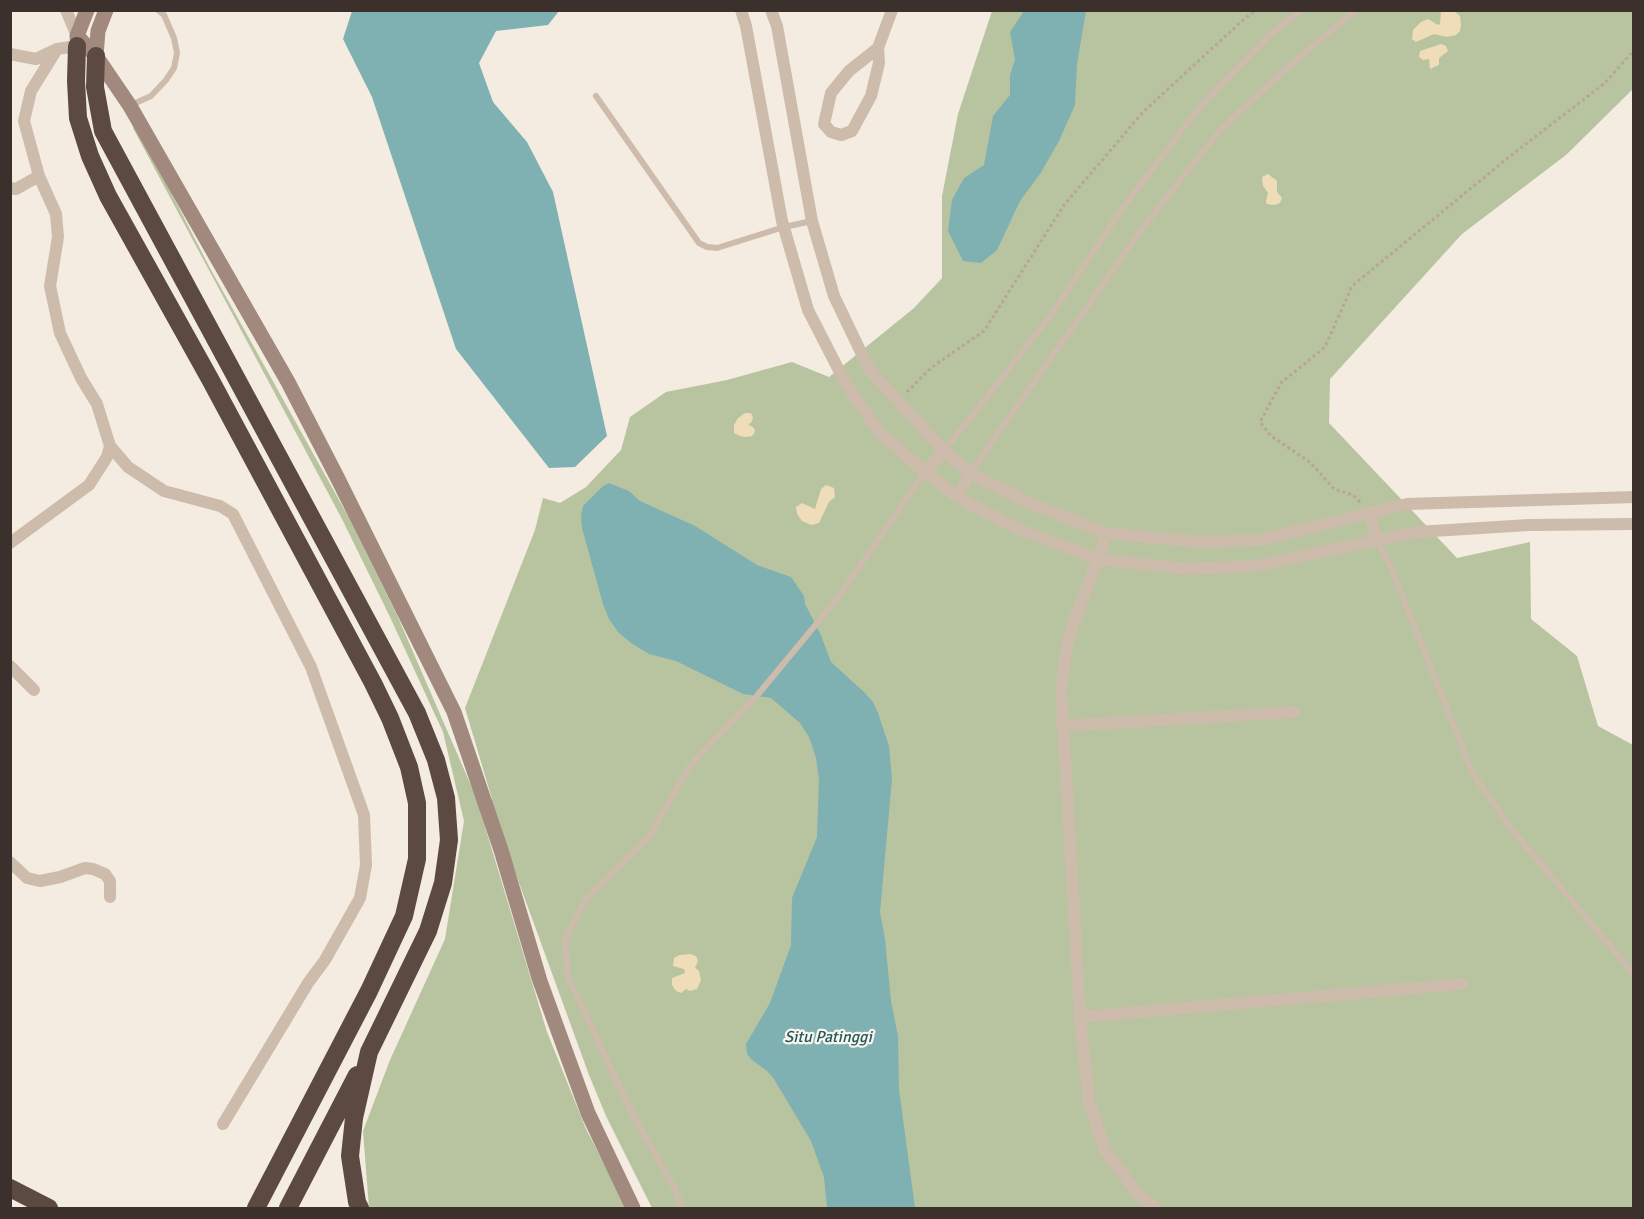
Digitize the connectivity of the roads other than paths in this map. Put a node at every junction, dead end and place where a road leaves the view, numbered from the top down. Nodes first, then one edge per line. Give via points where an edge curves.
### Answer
1 (66, 10) edge
2 (87, 10) edge
3 (106, 10) edge
4 (158, 10) edge
5 (741, 10) edge
6 (771, 10) edge
7 (892, 10) edge
8 (1302, 10) edge
9 (1356, 10) edge
10 (77, 41) junction
11 (878, 48) junction
12 (57, 49) junction
13 (10, 54) edge
14 (96, 56) junction
15 (596, 96) dead end
16 (130, 106) junction
17 (39, 177) junction
18 (10, 188) edge
19 (812, 221) junction
20 (784, 226) junction
21 (110, 446) junction
22 (944, 451) junction
23 (925, 472) junction
24 (970, 473) junction
25 (957, 497) junction
26 (1634, 497) edge
27 (1369, 512) junction
28 (1634, 524) edge
29 (1106, 533) junction
30 (1377, 540) junction
31 (10, 543) edge
32 (1098, 559) junction
33 (10, 666) edge
34 (34, 690) dead end
35 (1294, 712) dead end
36 (1062, 726) junction
37 (10, 862) edge
38 (110, 897) dead end
39 (1634, 974) edge
40 (1462, 984) dead end
41 (1080, 1017) junction
42 (369, 1052) junction
43 (223, 1124) dead end
44 (10, 1188) edge
45 (49, 1209) edge
46 (256, 1209) edge
47 (288, 1209) edge
48 (360, 1209) edge
49 (633, 1209) edge
50 (682, 1209) edge
51 (1155, 1209) edge

1 - 10 street
2 - 10 main road
3 - 14 main road via 98,31
4 - 16 lane via 174,38 174,68 151,96
5 - 20 street
6 - 19 street
7 - 11 street
8 - 22 lane via 1272,33 1199,108 1122,209 1049,318
9 - 24 lane via 1221,129 1144,226
10 - 12 street
10 - 14 main road
10 - 46 highway via 78,118 90,156 108,196 373,683 410,767 417,803 417,859 404,916
11 - 11 street via 879,63 871,96 852,131 841,135 831,132 824,124 831,93 849,71
12 - 13 street via 36,59
12 - 17 street via 31,91 24,121
14 - 16 main road
14 - 42 highway via 95,87 103,131 412,703 436,760 446,798 449,840 443,883 428,931
15 - 20 lane via 699,243 717,248
16 - 49 main road via 288,382 454,712 540,981 588,1113
17 - 18 street via 16,189
17 - 21 street via 56,214 58,237 50,286 60,333 97,404
19 - 20 lane
19 - 22 street via 834,296 869,369
20 - 23 street via 808,310 846,384 879,432
21 - 31 street via 89,485
21 - 43 street via 128,467 164,491 220,506 233,514 311,667 364,815 366,865 360,898
22 - 23 street
22 - 24 street
23 - 25 street
23 - 50 lane via 837,599 755,698 690,765 650,836 586,899 565,938 568,977
24 - 25 street
24 - 29 street via 1030,503
25 - 32 street via 1018,529
26 - 27 street via 1407,504
27 - 29 street via 1260,540 1199,542
27 - 30 street
28 - 30 street via 1529,525 1417,532
29 - 32 street
30 - 32 street via 1255,566 1187,569
30 - 39 lane via 1473,774 1514,831
32 - 36 street via 1067,645 1061,689
33 - 34 street
35 - 36 street
36 - 41 street
37 - 38 street via 27,878 40,881 93,869 110,881
40 - 41 street
41 - 51 street via 1089,1102 1105,1150 1138,1194
42 - 47 highway
42 - 48 highway via 350,1156
44 - 45 highway

